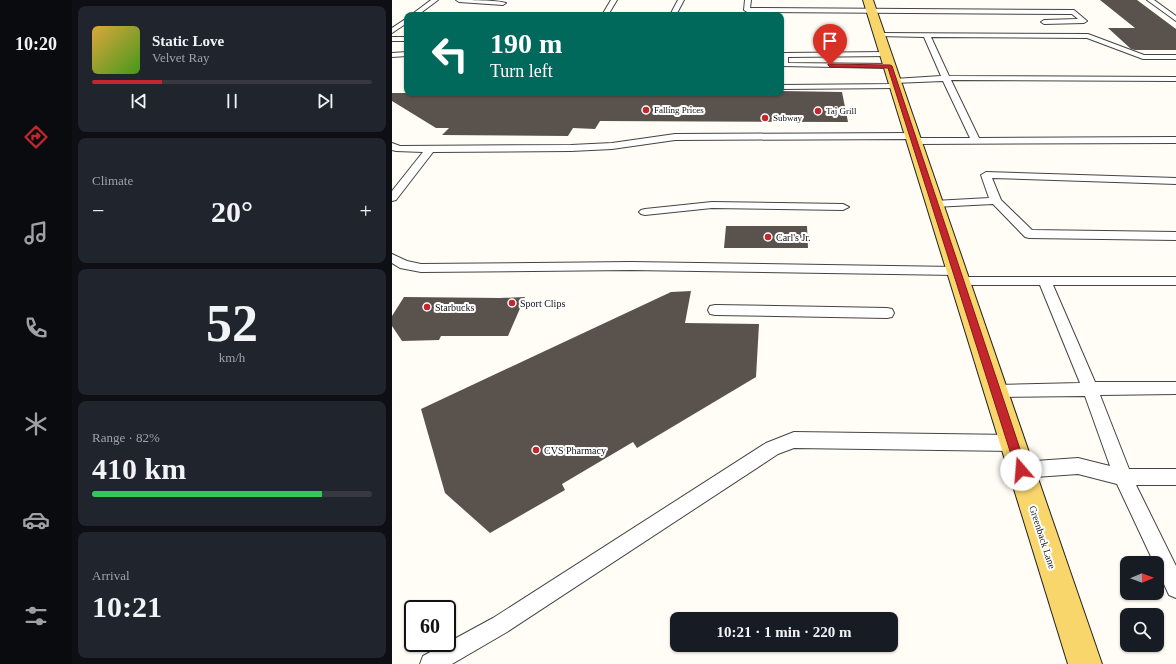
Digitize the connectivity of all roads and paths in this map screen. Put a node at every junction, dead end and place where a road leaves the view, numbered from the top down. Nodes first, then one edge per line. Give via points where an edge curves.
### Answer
1 (435, 0) edge
2 (459, 0) edge
3 (614, 0) edge
4 (681, 0) edge
5 (748, 0) edge
6 (1150, 0) edge
7 (504, 2) edge
8 (870, 6) edge
9 (499, 9) dead end
10 (418, 12) edge
11 (607, 12) edge
12 (675, 12) edge
13 (1176, 19) edge
14 (404, 22) edge
15 (1044, 22) dead end
16 (392, 24) edge
17 (392, 31) edge
18 (926, 35) junction
19 (392, 39) edge
20 (404, 39) edge
21 (392, 54) edge
22 (404, 54) edge
23 (1176, 57) edge
24 (889, 65) junction
25 (946, 78) junction
26 (1176, 79) edge
27 (784, 86) edge
28 (913, 138) junction
29 (976, 140) junction
30 (1176, 140) edge
31 (392, 146) edge
32 (431, 148) junction
33 (1176, 181) edge
34 (392, 198) edge
35 (996, 201) junction
36 (934, 204) junction
37 (843, 207) dead end
38 (645, 212) dead end
39 (1176, 236) edge
40 (392, 258) edge
41 (958, 276) junction
42 (1045, 281) junction
43 (1176, 281) edge
44 (715, 310) dead end
45 (887, 312) dead end
46 (1176, 388) edge
47 (1090, 389) junction
48 (996, 391) junction
49 (1013, 443) junction
50 (1021, 470) junction
51 (1123, 477) junction
52 (1176, 477) edge
53 (1176, 588) edge
54 (430, 664) edge
55 (1085, 664) edge

1 - 10 lane
2 - 7 lane
3 - 11 lane
4 - 12 lane
5 - 8 lane via 747,10
6 - 13 lane
7 - 9 lane
8 - 15 lane via 1074,12 1084,21
8 - 24 main road, Greenback Lane
14 - 16 lane
14 - 17 lane
18 - 23 lane via 1088,36 1143,57
18 - 24 lane
18 - 25 lane
19 - 20 lane
21 - 22 lane
24 - 24 lane via 784,65 784,55
24 - 25 lane
24 - 27 lane
24 - 28 main road, Greenback Lane
25 - 26 lane
25 - 29 lane
28 - 29 lane
28 - 32 lane via 675,138 571,148
28 - 36 main road, Greenback Lane
29 - 30 lane
31 - 32 lane via 399,149
32 - 34 lane
33 - 35 lane via 986,175
35 - 36 lane
35 - 39 lane via 1029,234
36 - 41 main road, Greenback Lane
37 - 38 lane via 712,205
40 - 41 lane via 404,265 421,268 631,266
41 - 42 lane
41 - 48 main road, Greenback Lane
42 - 43 lane
42 - 47 lane
44 - 45 lane
46 - 47 lane
47 - 48 lane
47 - 51 lane
48 - 49 main road, Greenback Lane
49 - 50 main road, Greenback Lane
49 - 54 lane via 794,440 772,448 500,626
50 - 51 lane via 1078,466
50 - 55 main road, Greenback Lane
51 - 52 lane
51 - 53 lane

